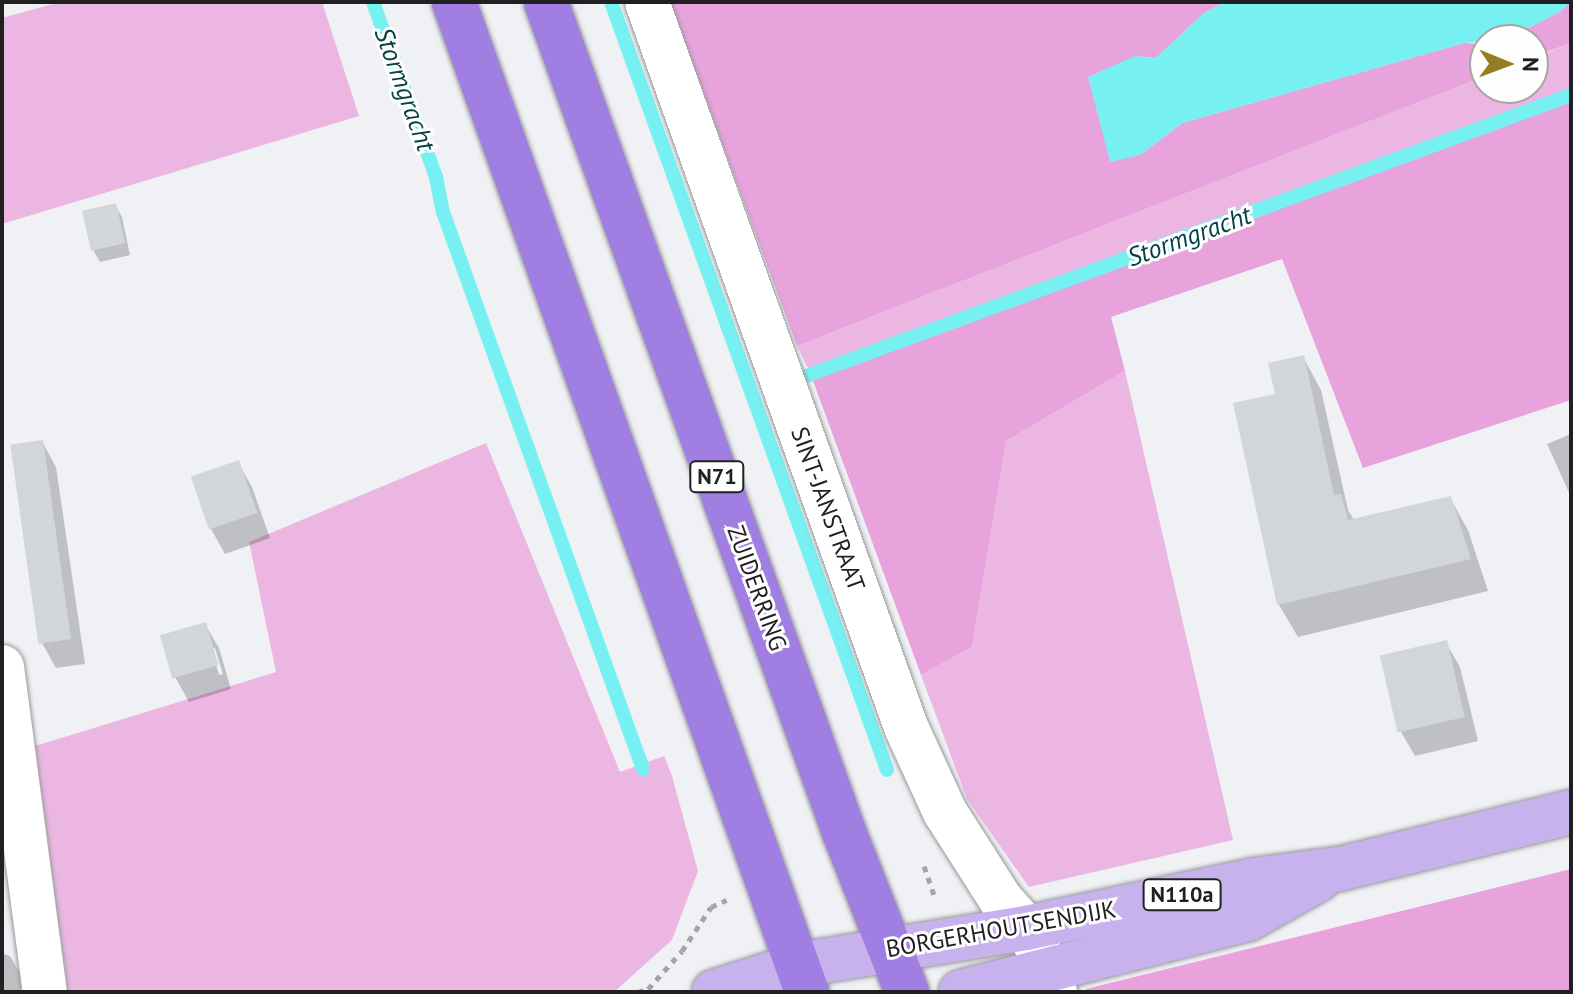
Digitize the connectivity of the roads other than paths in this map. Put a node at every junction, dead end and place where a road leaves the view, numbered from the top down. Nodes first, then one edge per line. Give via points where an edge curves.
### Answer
1 (454, 2) edge
2 (546, 2) edge
3 (647, 2) edge
4 (2, 667) edge
5 (1571, 812) edge
6 (1339, 869) junction
7 (1026, 928) junction
8 (892, 949) junction
9 (802, 979) edge
10 (1052, 980) edge
11 (45, 992) edge
12 (714, 992) edge
13 (907, 992) edge
14 (961, 992) edge

1 - 9 highway
2 - 8 highway, ZUIDERRING / N71 via 844,832
3 - 7 street, SINT-JANSTRAAT via 906,727 945,812 1001,900
4 - 11 street
5 - 6 main road, BORGERHOUTSENDIJK / N110a
6 - 7 main road, BORGERHOUTSENDIJK / N110a via 1253,880
6 - 10 main road, BORGERHOUTSENDIJK / N110a via 1248,919
7 - 8 main road, BORGERHOUTSENDIJK / N110a
7 - 10 street, SINT-JANSTRAAT
8 - 9 main road, BORGERHOUTSENDIJK / N110a
8 - 13 highway, ZUIDERRING / N71
9 - 12 main road, BORGERHOUTSENDIJK
10 - 14 main road, BORGERHOUTSENDIJK / N110a

